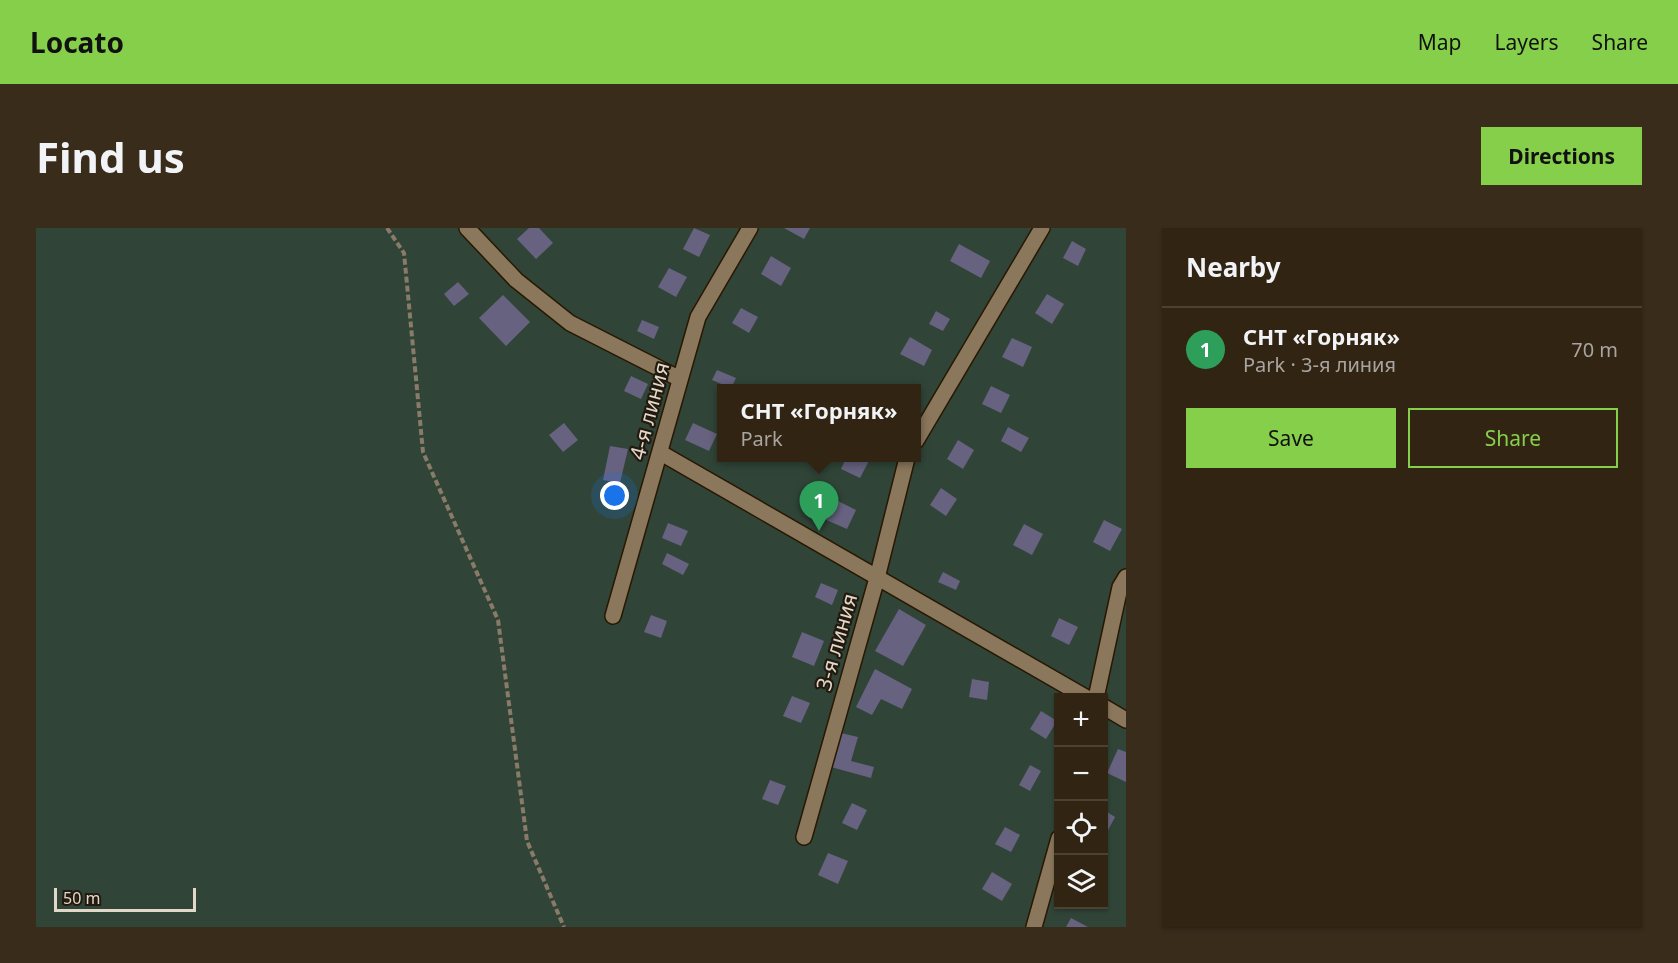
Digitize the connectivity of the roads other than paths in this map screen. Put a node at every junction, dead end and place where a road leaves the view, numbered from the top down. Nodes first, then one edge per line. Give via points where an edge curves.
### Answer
1 (467, 228) edge
2 (750, 228) edge
3 (1042, 228) edge
4 (680, 379) junction
5 (921, 433) edge
6 (661, 453) junction
7 (906, 462) edge
8 (1126, 577) edge
9 (877, 578) junction
10 (613, 616) dead end
11 (1078, 693) edge
12 (1097, 693) edge
13 (1108, 709) edge
14 (1126, 720) edge
15 (804, 837) dead end
16 (1054, 855) edge
17 (1034, 927) edge

1 - 4 street via 516,280 570,323
2 - 4 street, 4-я линия via 699,317
3 - 5 street
4 - 6 street, 4-я линия
6 - 9 street
6 - 10 street, 4-я линия
7 - 9 street, 3-я линия
8 - 12 street via 1120,587
9 - 11 street
9 - 15 street, 3-я линия
13 - 14 street
16 - 17 street

